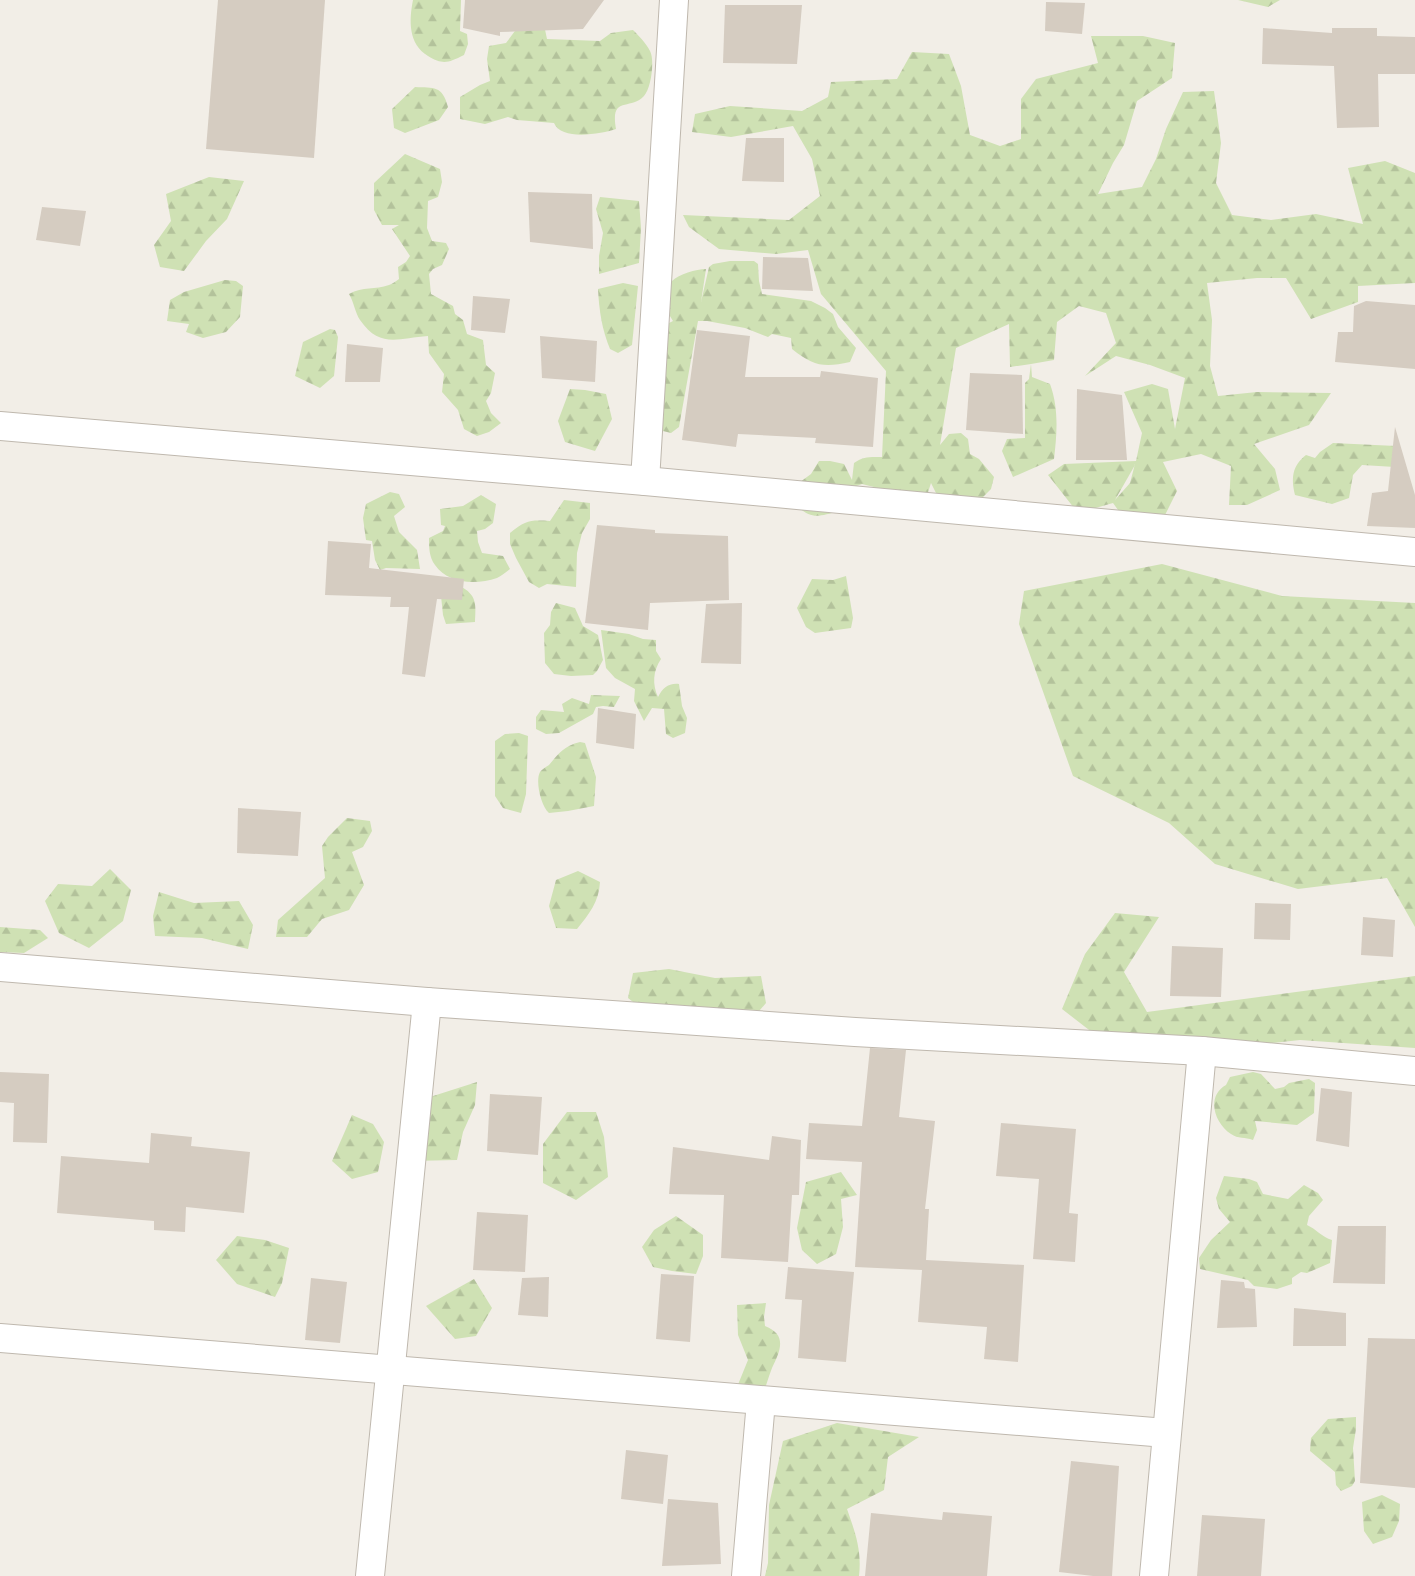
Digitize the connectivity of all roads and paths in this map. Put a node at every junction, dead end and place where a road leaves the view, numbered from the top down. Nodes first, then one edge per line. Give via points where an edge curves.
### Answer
1 (674, 0) edge
2 (0, 426) edge
3 (645, 481) junction
4 (1415, 552) edge
5 (0, 967) edge
6 (427, 1002) junction
7 (1202, 1050) junction
8 (1415, 1071) edge
9 (0, 1338) edge
10 (391, 1370) junction
11 (761, 1400) junction
12 (1166, 1433) junction
13 (370, 1576) edge
14 (746, 1576) edge
15 (1154, 1576) edge

1 - 3 street
2 - 3 street
3 - 4 street
5 - 6 street
6 - 7 street via 855,1032
6 - 10 street
7 - 8 street
7 - 12 street
9 - 10 street
10 - 11 street
10 - 13 street
11 - 12 street
11 - 14 street
12 - 15 street

